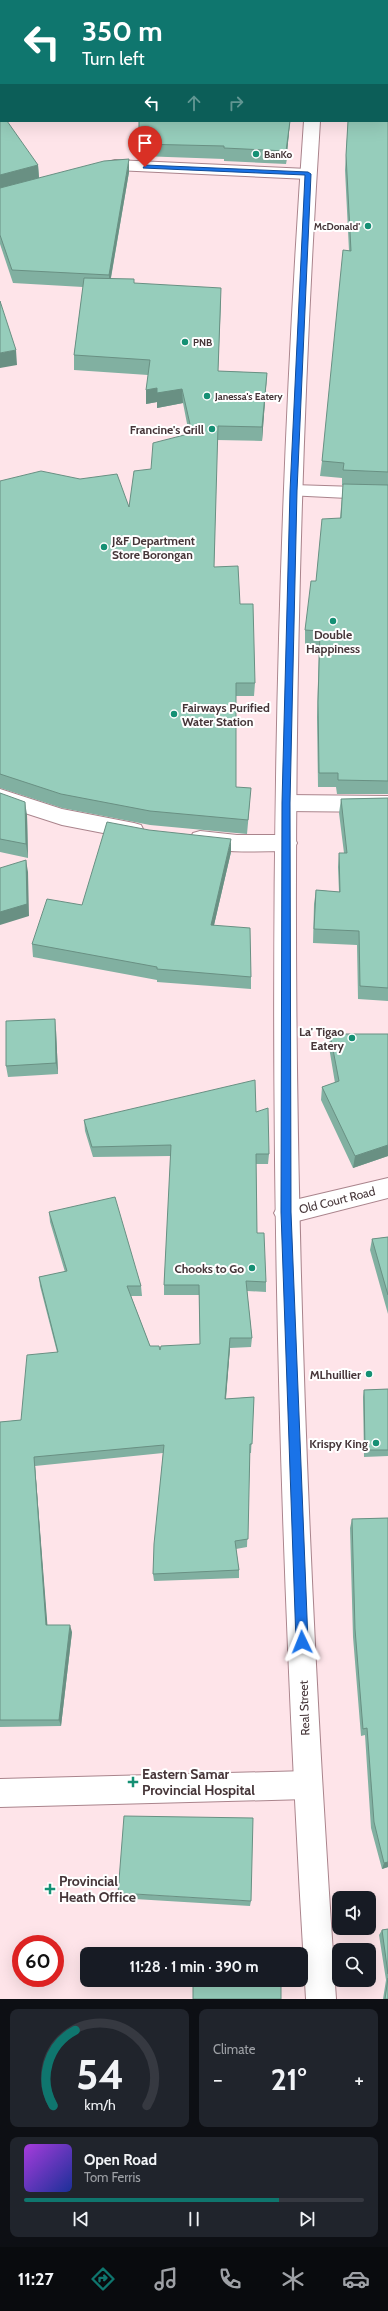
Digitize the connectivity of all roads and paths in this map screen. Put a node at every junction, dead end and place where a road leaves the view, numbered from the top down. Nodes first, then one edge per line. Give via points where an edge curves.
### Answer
1 (312, 122) edge
2 (84, 173) edge
3 (308, 174) junction
4 (293, 491) junction
5 (388, 494) edge
6 (0, 797) edge
7 (286, 803) junction
8 (388, 804) edge
9 (150, 834) edge
10 (182, 837) edge
11 (287, 842) junction
12 (388, 1188) edge
13 (286, 1212) junction
14 (307, 1785) junction
15 (0, 1793) edge
16 (321, 1999) edge

1 - 3 main road, Real Street
2 - 3 main road via 115,165
3 - 4 main road, Real Street
4 - 5 main road
4 - 7 main road, Real Street
6 - 9 main road via 62,817
7 - 8 main road
7 - 11 main road, Real Street
10 - 11 main road via 237,843
11 - 13 main road, Real Street
12 - 13 main road, Old Court Road
13 - 14 main road, Real Street
14 - 15 main road
14 - 16 main road, Real Street

